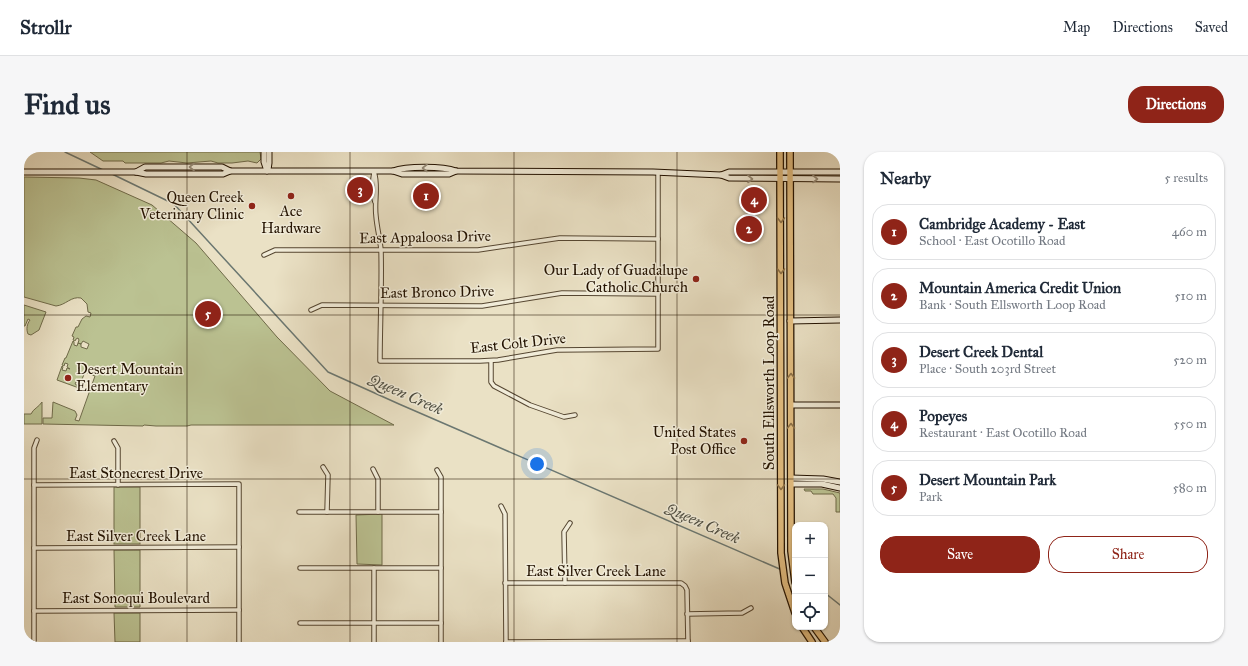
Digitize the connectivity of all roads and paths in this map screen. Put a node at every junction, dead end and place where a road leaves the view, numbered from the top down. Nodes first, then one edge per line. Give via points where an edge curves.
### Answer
1 (264, 152) edge
2 (269, 152) edge
3 (780, 152) edge
4 (790, 152) edge
5 (267, 171) junction
6 (374, 171) junction
7 (24, 172) edge
8 (658, 172) junction
9 (780, 172) junction
10 (790, 172) junction
11 (840, 172) edge
12 (721, 175) junction
13 (781, 179) junction
14 (790, 179) junction
15 (840, 179) edge
16 (658, 239) junction
17 (381, 250) junction
18 (264, 255) dead end
19 (658, 294) junction
20 (380, 306) junction
21 (311, 310) dead end
22 (840, 320) edge
23 (781, 321) junction
24 (790, 321) junction
25 (491, 361) junction
26 (790, 405) junction
27 (840, 405) edge
28 (781, 406) junction
29 (575, 415) dead end
30 (37, 440) dead end
31 (114, 441) dead end
32 (323, 467) dead end
33 (373, 469) dead end
34 (436, 470) dead end
35 (791, 478) junction
36 (840, 482) edge
37 (790, 484) junction
38 (34, 485) junction
39 (118, 485) junction
40 (840, 488) edge
41 (501, 506) dead end
42 (299, 512) dead end
43 (327, 512) junction
44 (378, 512) junction
45 (441, 512) junction
46 (570, 523) dead end
47 (239, 547) junction
48 (34, 548) junction
49 (792, 563) edge
50 (300, 568) dead end
51 (374, 568) junction
52 (441, 568) junction
53 (505, 583) junction
54 (565, 583) junction
55 (792, 604) edge
56 (751, 608) dead end
57 (239, 610) junction
58 (34, 611) junction
59 (687, 614) junction
60 (300, 623) dead end
61 (374, 623) junction
62 (441, 623) junction
63 (804, 630) edge
64 (816, 630) edge
65 (34, 642) edge
66 (239, 642) edge
67 (374, 642) edge
68 (441, 642) edge
69 (506, 642) edge
70 (688, 642) edge
71 (812, 642) edge
72 (825, 642) edge

1 - 5 main road
2 - 5 main road
3 - 9 main road, South Ellsworth Loop Road
4 - 10 main road, South Ellsworth Loop Road
5 - 6 main road
5 - 7 main road via 230,171 224,174
6 - 8 main road via 393,171 402,174 449,174 456,171
6 - 17 street via 377,181 376,218
8 - 12 main road
8 - 16 street
9 - 10 main road
9 - 12 main road via 729,172
9 - 13 main road, South Ellsworth Loop Road
10 - 11 main road
10 - 14 main road, South Ellsworth Loop Road
12 -> 13 main road via 729,178
13 - 14 main road
13 -> 23 main road, South Ellsworth Loop Road
14 -> 15 main road
14 - 24 main road, South Ellsworth Loop Road
16 - 17 street, East Appaloosa Drive via 560,238 478,250
16 - 19 street
17 - 18 street, East Appaloosa Drive via 275,250
17 - 20 street
19 - 20 street, East Bronco Drive via 562,293 482,306
19 - 25 street, East Colt Drive via 658,349 557,350
20 - 21 street, East Bronco Drive via 322,305
20 - 25 street, East Colt Drive via 380,361
22 - 24 main road
23 - 24 main road
23 - 28 main road, South Ellsworth Loop Road
26 -> 24 main road, South Ellsworth Loop Road
25 - 29 street via 491,382 494,386 530,405 564,417
26 - 27 main road
26 - 28 main road
35 -> 26 main road, South Ellsworth Loop Road
28 -> 55 main road, South Ellsworth Loop Road via 781,546 783,571
30 - 38 street via 34,448
31 - 39 street via 118,448
32 - 43 street via 328,475
33 - 44 street via 378,479
34 - 45 street via 441,477
35 - 36 main road
35 - 37 main road, South Ellsworth Loop Road
37 - 40 main road via 822,484
37 - 49 main road, South Ellsworth Loop Road
38 - 39 street, East Stonecrest Drive
38 - 48 street
39 - 47 street, East Stonecrest Drive via 239,484
41 - 53 street via 505,514
42 - 43 street
43 - 44 street
44 - 45 street
45 - 52 street
46 - 54 street via 564,532
47 - 48 street, East Silver Creek Lane
47 - 57 street
48 - 58 street
50 - 51 street
51 - 52 street
51 - 61 street
52 - 62 street
53 - 54 street, East Silver Creek Lane
53 - 69 street
54 - 59 street, East Silver Creek Lane via 681,583 687,590
56 - 59 street via 742,613
57 - 58 street, East Sonoqui Boulevard
57 - 66 street
58 - 65 street
59 - 70 street
60 - 61 street
61 - 62 street
61 - 67 street
62 - 68 street
63 - 71 main road
64 - 72 main road
69 - 70 street

